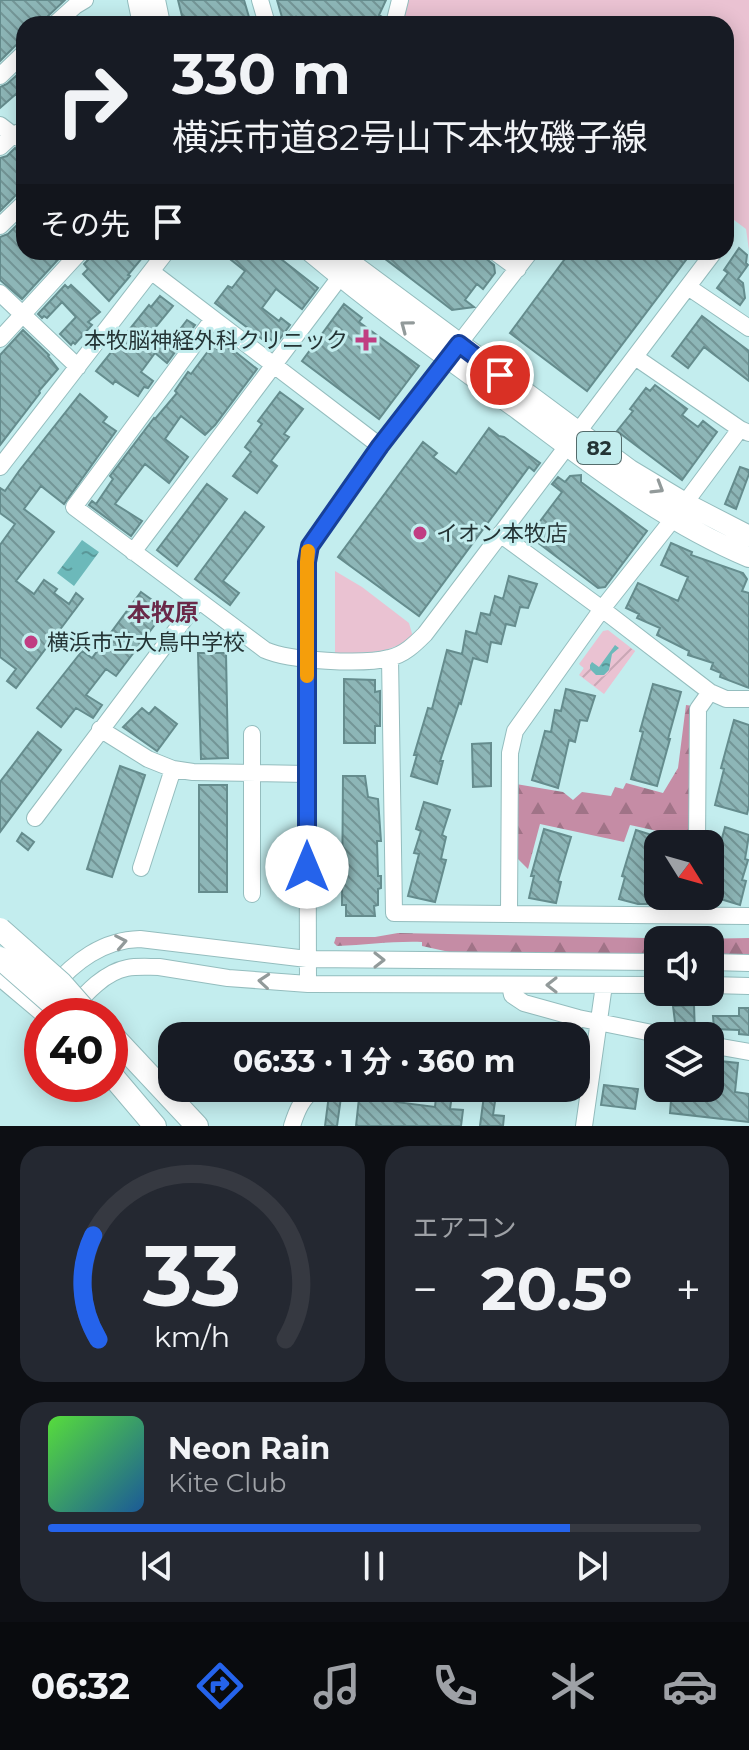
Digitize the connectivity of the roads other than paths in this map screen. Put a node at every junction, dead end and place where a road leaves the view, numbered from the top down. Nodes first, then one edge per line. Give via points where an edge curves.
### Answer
1 (85, 0) edge
2 (64, 16) edge
3 (16, 61) edge
4 (0, 76) edge
5 (15, 133) edge
6 (0, 147) edge
7 (16, 211) edge
8 (0, 226) edge
9 (73, 260) edge
10 (160, 260) edge
11 (506, 260) edge
12 (524, 260) edge
13 (708, 260) edge
14 (347, 261) edge
15 (518, 269) junction
16 (152, 272) junction
17 (688, 287) junction
18 (0, 293) edge
19 (23, 316) junction
20 (213, 319) junction
21 (749, 328) edge
22 (0, 339) edge
23 (453, 351) junction
24 (635, 357) junction
25 (273, 364) junction
26 (78, 367) junction
27 (744, 431) edge
28 (573, 440) junction
29 (380, 446) junction
30 (0, 467) edge
31 (679, 511) junction
32 (500, 534) junction
33 (749, 536) edge
34 (133, 552) junction
35 (749, 557) edge
36 (198, 601) junction
37 (602, 609) junction
38 (390, 658) junction
39 (307, 660) junction
40 (710, 692) junction
41 (749, 699) edge
42 (100, 729) junction
43 (252, 734) dead end
44 (173, 769) junction
45 (251, 773) junction
46 (307, 774) junction
47 (35, 818) dead end
48 (697, 830) edge
49 (141, 868) dead end
50 (252, 894) dead end
51 (697, 910) edge
52 (509, 913) junction
53 (697, 916) junction
54 (749, 916) edge
55 (0, 930) edge
56 (0, 958) edge
57 (307, 959) junction
58 (622, 962) junction
59 (644, 962) edge
60 (724, 962) edge
61 (749, 963) edge
62 (0, 974) edge
63 (57, 982) junction
64 (308, 984) junction
65 (510, 985) junction
66 (604, 985) junction
67 (623, 985) junction
68 (644, 985) edge
69 (724, 985) edge
70 (749, 986) edge
71 (0, 987) edge
72 (25, 998) edge
73 (50, 998) edge
74 (57, 998) edge
75 (68, 998) edge
76 (70, 998) edge
77 (91, 998) edge
78 (24, 1003) edge
79 (578, 1018) junction
80 (576, 1022) edge
81 (598, 1022) junction
82 (644, 1031) edge
83 (724, 1048) edge
84 (749, 1052) edge
85 (128, 1055) edge
86 (128, 1057) edge
87 (128, 1073) edge
88 (128, 1095) edge
89 (128, 1102) edge
90 (301, 1102) edge
91 (154, 1126) edge
92 (186, 1126) edge
93 (197, 1126) edge
94 (292, 1126) edge
95 (584, 1126) edge

1 - 2 street
3 - 4 street
5 - 6 street
7 - 8 street
9 - 19 street
10 - 16 street
11 - 15 street
12 - 15 street
13 - 17 street
14 - 23 main road, 82
14 - 25 street
15 - 23 street
16 - 20 street
16 - 26 street
17 - 21 street
17 - 24 street
18 - 19 street
19 - 22 street
19 - 26 street
20 - 25 street
20 - 34 street via 74,507
23 - 28 main road, 82
23 - 29 street
24 - 27 street
24 - 28 street
25 - 29 street
25 - 34 street
26 - 30 street
27 - 31 street
28 - 31 main road, 82 via 630,470
28 - 32 street
29 - 39 street via 310,546
31 - 33 main road, 82
31 - 35 main road, 82
31 - 37 street
32 - 37 street
32 - 38 street via 425,634
34 - 36 street
36 - 39 street via 265,650
36 - 42 street
37 - 40 street
37 - 52 street via 515,731 510,753
38 - 39 street
38 - 52 street via 394,913
39 - 46 street
40 - 41 street via 726,699
40 - 48 street via 698,709
42 - 44 street
42 - 47 street
43 - 45 street
44 - 45 street
44 - 49 street
45 - 46 street
45 - 50 street
46 - 57 street
51 - 53 street
52 - 53 street
53 - 54 street
55 - 63 highway
55 - 76 highway, bridge via 61,983
56 - 74 highway, bridge
57 -> 58 street
63 -> 57 street via 92,952 124,939
57 - 64 street
58 - 59 street
58 - 67 street
60 - 61 street
62 - 72 highway
63 - 73 street
63 - 75 highway
64 - 65 street
64 -> 77 street via 125,968 109,975
66 -> 65 street
65 - 79 street via 512,995 524,1003
66 - 67 street
66 - 81 street
67 - 68 street
69 - 70 street
71 - 78 highway
79 - 80 street
79 - 81 street
81 - 82 street
81 - 95 street
83 - 84 street
85 - 93 highway
86 - 92 highway
87 - 92 highway
88 - 91 highway
89 - 91 highway
90 - 94 street

